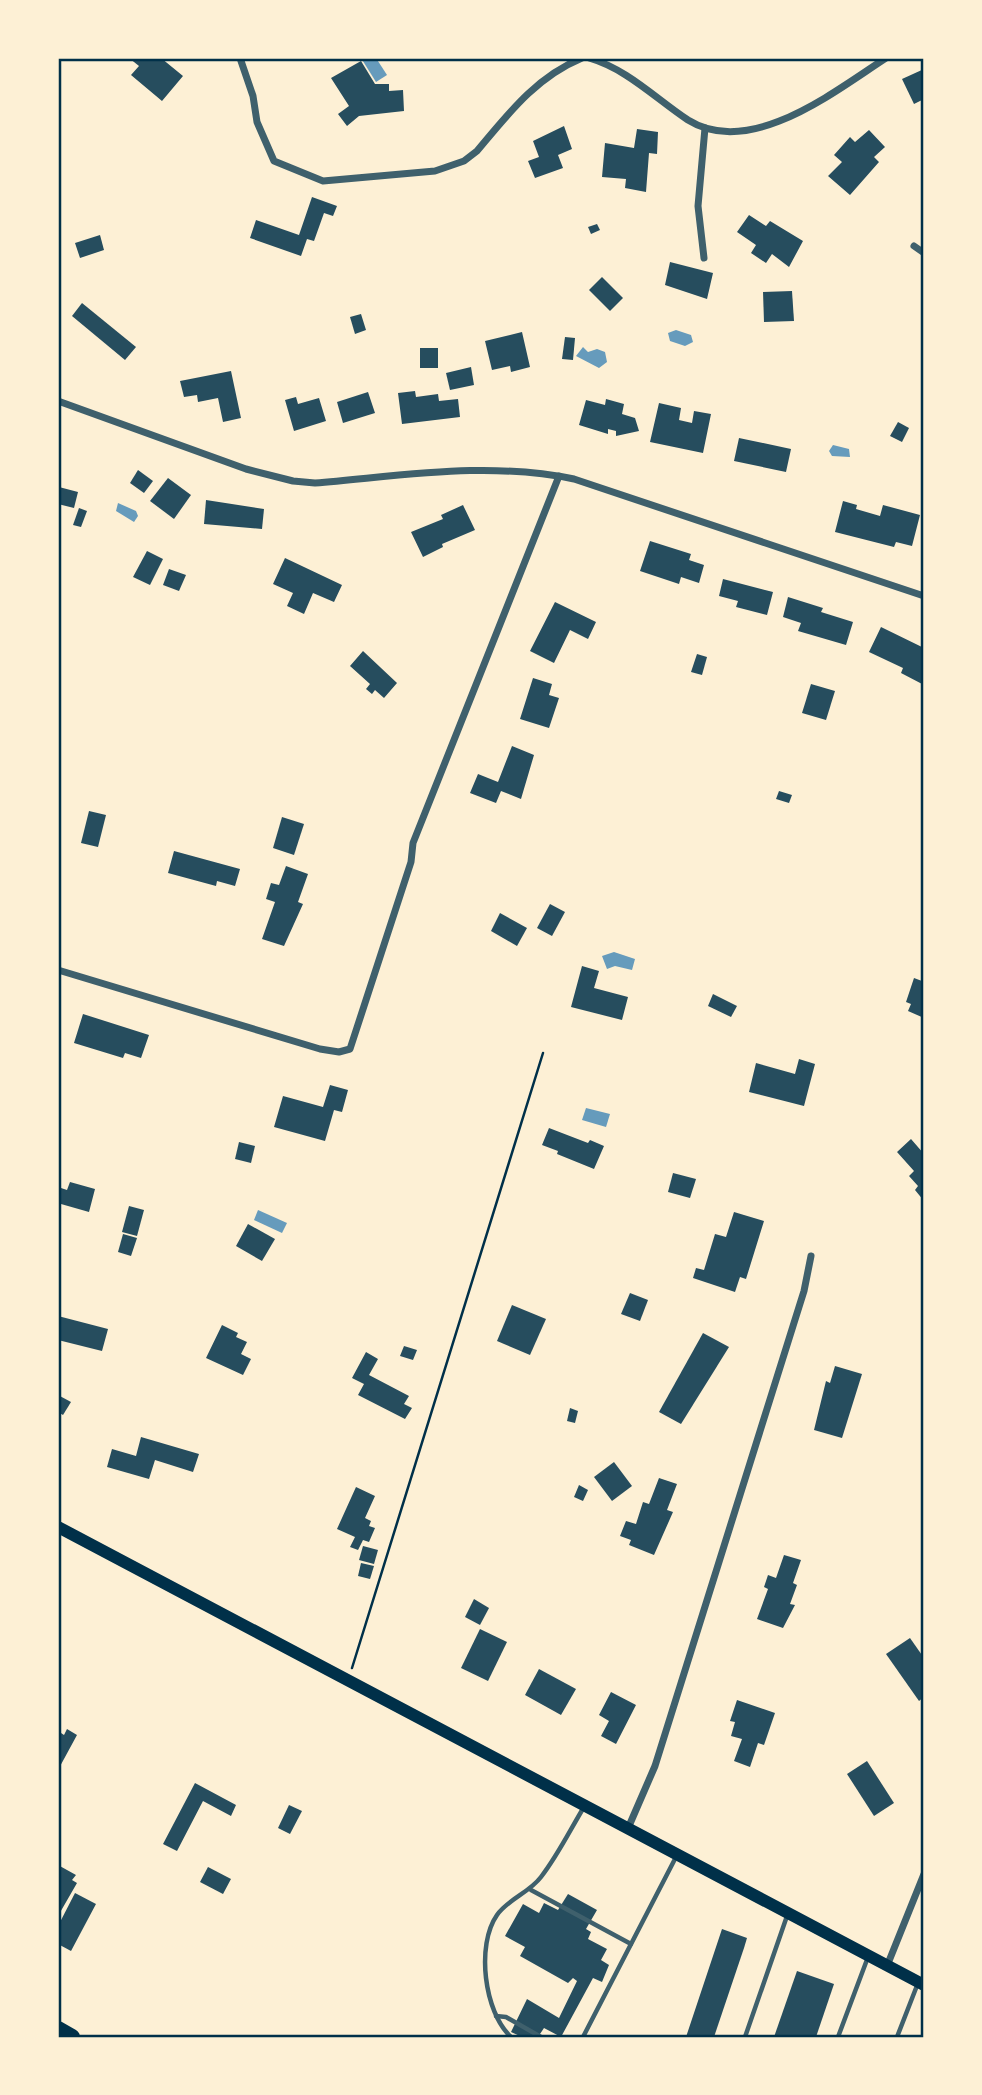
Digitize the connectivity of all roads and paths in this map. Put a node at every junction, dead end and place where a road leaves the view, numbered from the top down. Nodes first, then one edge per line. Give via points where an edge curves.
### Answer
1 (240, 58) edge
2 (582, 58) edge
3 (589, 58) edge
4 (886, 58) edge
5 (705, 128) junction
6 (914, 246) dead end
7 (924, 253) edge
8 (704, 258) dead end
9 (58, 401) edge
10 (559, 476) junction
11 (924, 596) edge
12 (58, 970) edge
13 (544, 1053) dead end
14 (811, 1256) dead end
15 (58, 1527) edge
16 (348, 1681) junction
17 (586, 1803) junction
18 (629, 1826) junction
19 (678, 1853) junction
20 (924, 1874) edge
21 (531, 1890) junction
22 (788, 1912) junction
23 (631, 1944) junction
24 (868, 1956) junction
25 (887, 1966) junction
26 (921, 1983) edge
27 (496, 2015) junction
28 (58, 2029) edge
29 (72, 2037) edge
30 (511, 2037) edge
31 (541, 2037) edge
32 (583, 2037) edge
33 (745, 2037) edge
34 (838, 2037) edge
35 (897, 2037) edge

1 - 2 street via 257,122 274,161 323,181 435,171 464,161 542,79
3 - 5 street via 609,64
4 - 5 street via 785,120 746,132
5 - 8 street via 698,206
6 - 7 street
9 - 10 street via 246,469 293,481 451,470
10 - 11 street
10 - 12 street via 413,843 411,862 350,1049 320,1049
13 - 16 path
14 - 18 street via 804,1291 655,1766
15 - 16 main road
16 - 17 main road
17 - 18 main road
17 - 21 lane
18 - 19 main road
19 - 22 main road
19 - 23 lane
20 - 25 street
21 - 23 lane
21 - 27 lane via 497,1914 487,1936 486,1986
22 - 24 main road
22 - 33 lane
23 - 32 lane
24 - 25 main road
24 - 34 lane
25 - 26 main road
26 - 35 lane
27 - 30 lane
27 - 31 lane
28 - 29 highway

